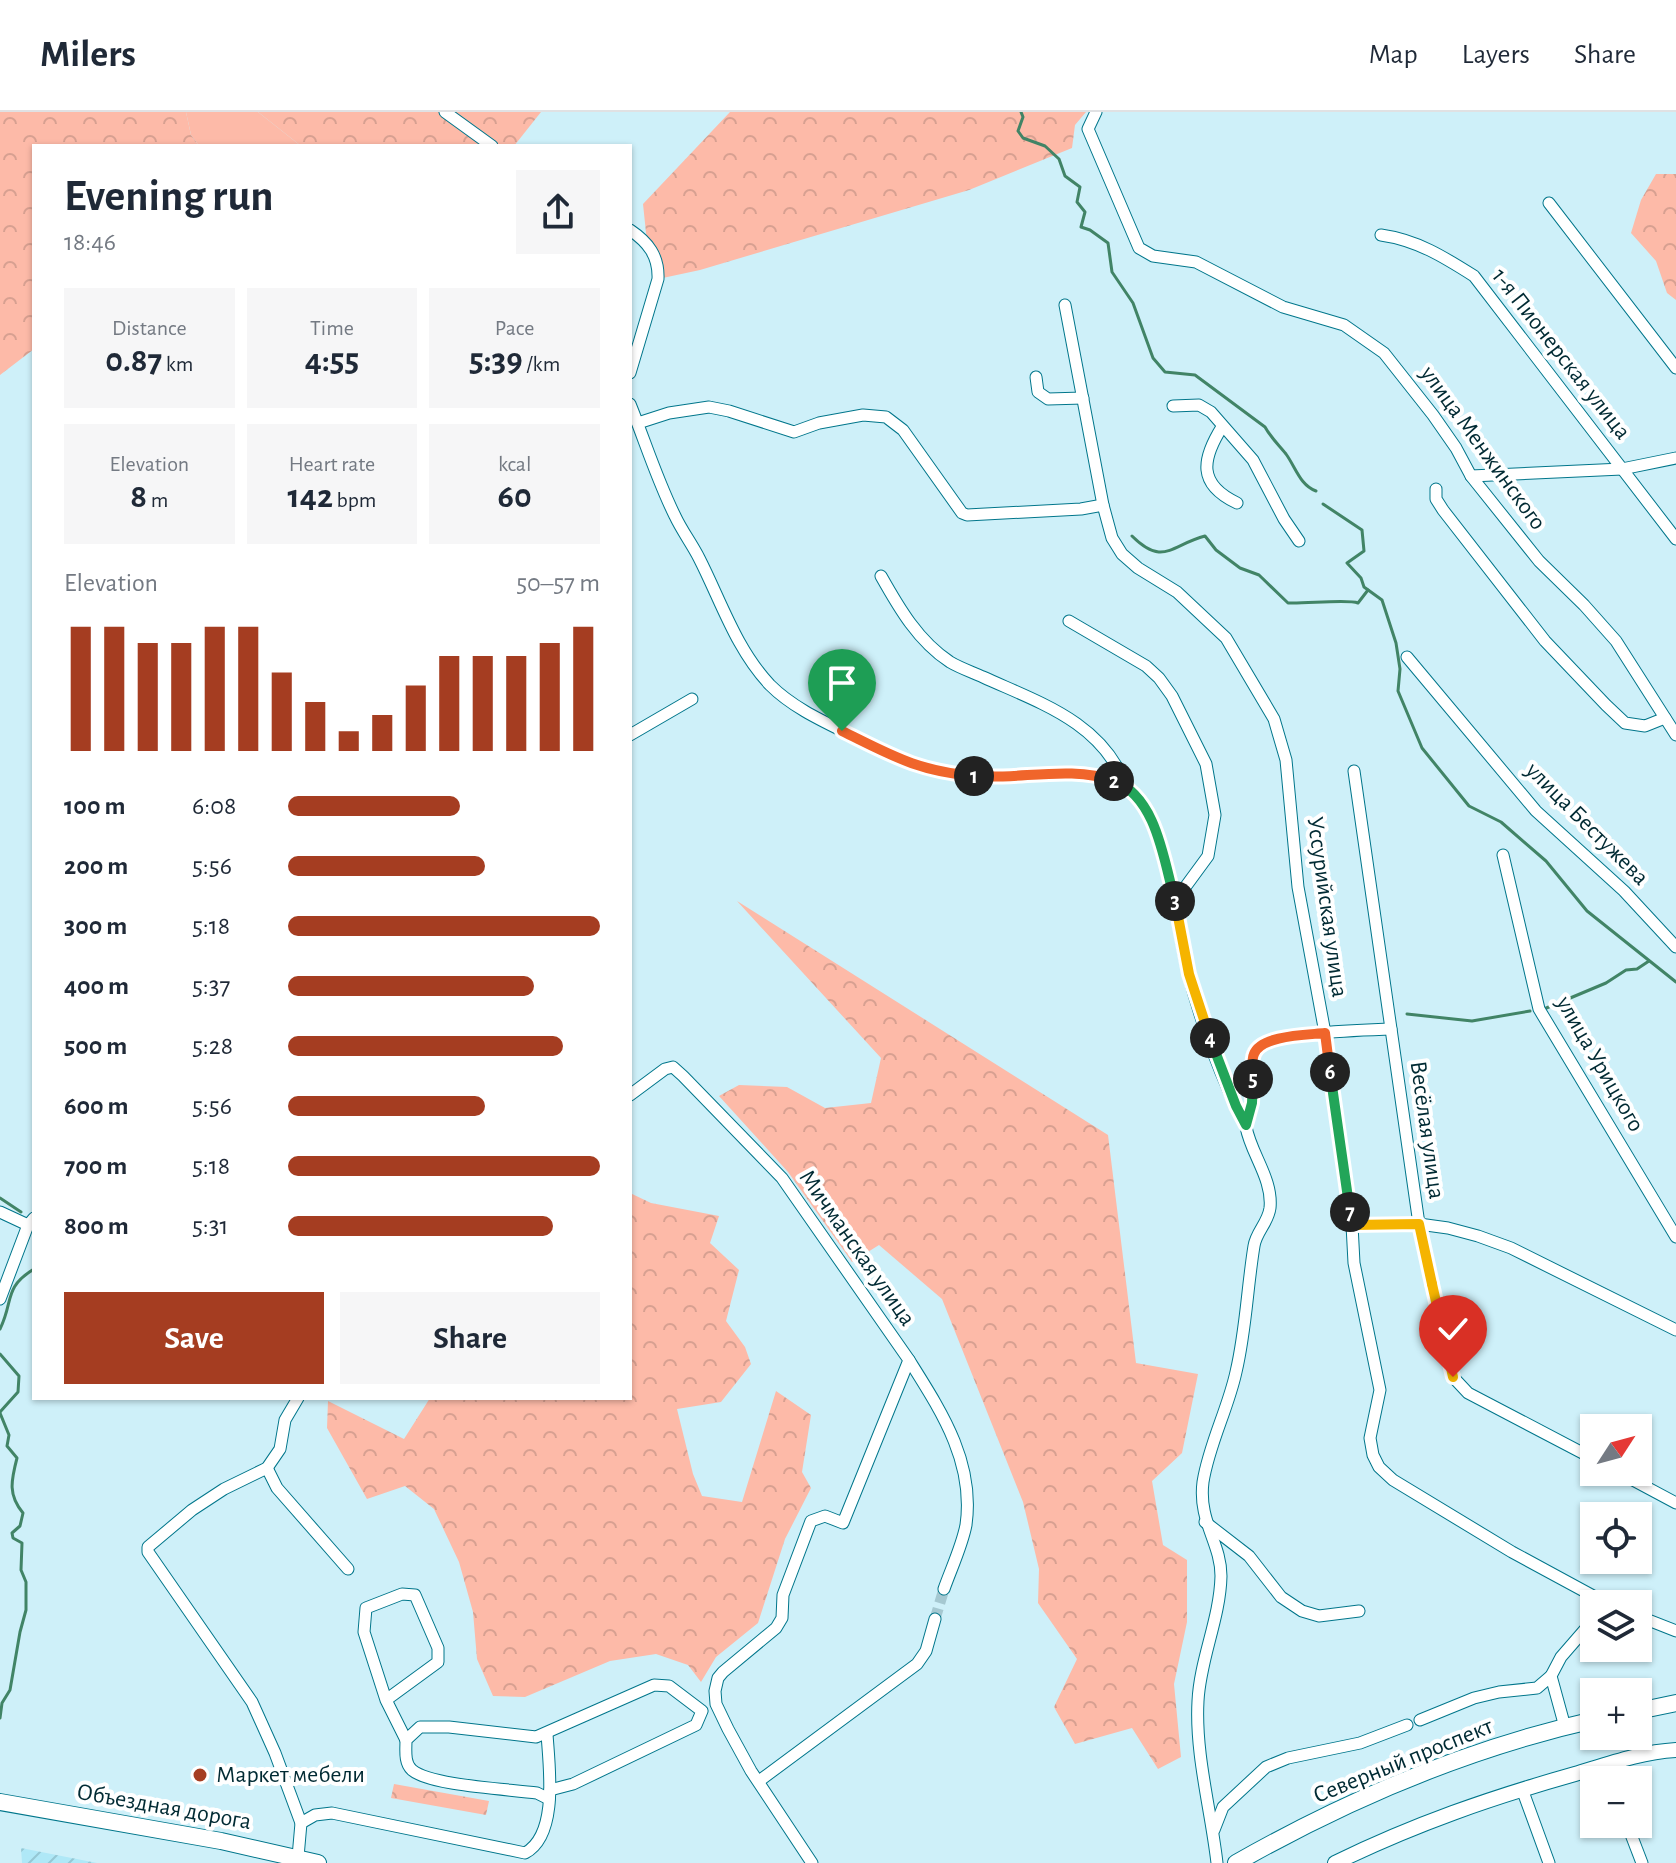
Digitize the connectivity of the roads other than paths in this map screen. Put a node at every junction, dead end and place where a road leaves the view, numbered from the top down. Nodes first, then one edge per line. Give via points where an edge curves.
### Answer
1 (445, 112) edge
2 (1096, 112) edge
3 (489, 144) edge
4 (1549, 203) dead end
5 (632, 231) edge
6 (1381, 235) dead end
7 (1065, 305) dead end
8 (632, 366) edge
9 (1676, 368) edge
10 (1036, 377) dead end
11 (1083, 398) junction
12 (1173, 406) dead end
13 (632, 409) edge
14 (638, 423) junction
15 (1222, 427) junction
16 (1676, 458) edge
17 (1622, 469) junction
18 (1471, 476) junction
19 (1436, 489) dead end
20 (1237, 503) dead end
21 (1103, 505) junction
22 (1676, 539) edge
23 (1299, 541) dead end
24 (881, 576) dead end
25 (1069, 621) dead end
26 (1407, 657) dead end
27 (692, 699) dead end
28 (1665, 718) junction
29 (632, 734) edge
30 (1676, 735) edge
31 (1354, 771) dead end
32 (1126, 786) junction
33 (1503, 855) dead end
34 (1175, 901) junction
35 (1676, 947) edge
36 (1391, 1029) junction
37 (1325, 1033) junction
38 (632, 1094) edge
39 (1246, 1125) junction
40 (0, 1212) edge
41 (31, 1222) edge
42 (1419, 1224) junction
43 (1352, 1225) junction
44 (1676, 1237) edge
45 (0, 1299) edge
46 (1676, 1330) edge
47 (909, 1360) junction
48 (297, 1400) edge
49 (1580, 1452) edge
50 (267, 1468) junction
51 (1644, 1486) edge
52 (1676, 1503) edge
53 (1205, 1522) junction
54 (348, 1569) dead end
55 (944, 1589) tunnel mouth
56 (1581, 1590) edge
57 (1359, 1611) dead end
58 (935, 1619) tunnel mouth
59 (1652, 1622) edge
60 (1676, 1631) edge
61 (1580, 1635) edge
62 (1551, 1676) junction
63 (386, 1700) junction
64 (1676, 1703) edge
65 (1652, 1708) edge
66 (1420, 1720) dead end
67 (1580, 1723) edge
68 (1407, 1725) dead end
69 (1565, 1727) junction
70 (547, 1734) junction
71 (406, 1740) junction
72 (1676, 1750) edge
73 (1605, 1765) joint
74 (759, 1781) junction
75 (1522, 1789) junction
76 (549, 1795) junction
77 (0, 1802) edge
78 (301, 1823) junction
79 (1213, 1831) junction
80 (1632, 1838) edge
81 (298, 1857) junction
82 (318, 1863) edge
83 (812, 1863) edge
84 (1217, 1863) edge
85 (1236, 1863) edge
86 (1335, 1863) edge
87 (1549, 1863) edge
88 (1642, 1863) edge

1 - 3 street
2 - 18 street, улица Менжинского via 1088,129 1139,248 1153,256 1196,262 1283,307 1344,325 1384,353 1433,415
4 - 9 street
5 - 8 street via 647,242 658,279
6 - 17 street, 1-я Пионерская улица via 1437,252 1474,276
7 - 11 street
10 - 11 street via 1038,392 1048,399
11 - 21 street
12 - 15 street via 1199,405
13 - 14 street
14 - 21 street via 709,407 794,432 863,415 886,417 903,430 962,513
14 - 32 street via 665,494 718,602 772,687 817,720 930,770 981,776 1077,772
15 - 20 street via 1208,449 1206,468 1223,497
15 - 23 street via 1253,460
16 - 17 street
17 - 18 street
17 - 22 street, 1-я Пионерская улица
18 - 28 street, улица Менжинского via 1539,561 1616,641
19 - 28 street via 1443,510 1537,630 1606,705 1625,723 1645,726
21 - 37 street, Уссурийская улица via 1122,554 1177,592 1226,638 1274,719 1286,760 1298,887
24 - 32 street via 903,615 931,647 951,662 1065,713 1109,754
25 - 34 street via 1159,678 1206,764 1215,815 1208,856
26 - 35 street, улица Бестужева via 1536,811
27 - 29 street
28 - 30 street, улица Менжинского
31 - 36 street, Весёлая улица
32 - 34 street via 1155,827
33 - 44 street, улица Урицкого via 1539,1009
34 - 39 street via 1189,974
36 - 37 street
36 - 42 street, Весёлая улица
37 - 39 street via 1279,1039 1256,1049
37 - 43 street, Уссурийская улица
38 - 47 street, Мичманская улица via 673,1067 782,1178
39 - 53 street via 1270,1206 1254,1244 1236,1374 1203,1482
40 - 41 street
41 - 45 street
42 - 43 street
42 - 46 street via 1511,1248
42 - 49 street, Весёлая улица via 1453,1377 1468,1393
43 - 56 street, Уссурийская улица via 1354,1263 1380,1390 1370,1438 1379,1467
47 - 55 street via 940,1408 967,1486 965,1528
47 - 74 street, Мичманская улица via 843,1523 825,1516 811,1521 783,1595 782,1618 718,1678 716,1704
48 - 50 street via 285,1420 280,1449
50 - 54 street via 277,1488
50 - 78 street via 192,1510 156,1538 148,1552 252,1702
51 - 52 street
53 - 57 street via 1249,1556 1281,1597 1302,1611 1319,1616
53 - 79 street via 1221,1573 1198,1698 1197,1739
58 - 74 street via 917,1664
59 - 60 street
61 - 62 street
62 - 66 street via 1537,1688 1474,1698
62 - 69 street
63 - 63 street via 438,1662 438,1648 415,1595 402,1594 366,1608 364,1632
63 - 71 street
64 - 65 main road
67 - 69 main road, Северный проспект
68 - 79 street via 1266,1767 1223,1807
69 - 85 main road, Северный проспект via 1431,1770
70 - 71 street via 420,1727
70 - 76 street
70 - 76 street via 654,1685 669,1686 702,1711 696,1725
71 - 76 street via 406,1762 429,1779
72 - 73 street
73 - 75 street
74 - 83 street, Мичманская улица
75 - 86 street via 1404,1830
75 - 87 street
76 - 78 street via 545,1833 525,1853 332,1813
77 - 81 main road, Объездная дорога
78 - 81 street
79 - 84 street
80 - 88 street
81 - 82 main road, Объездная дорога

